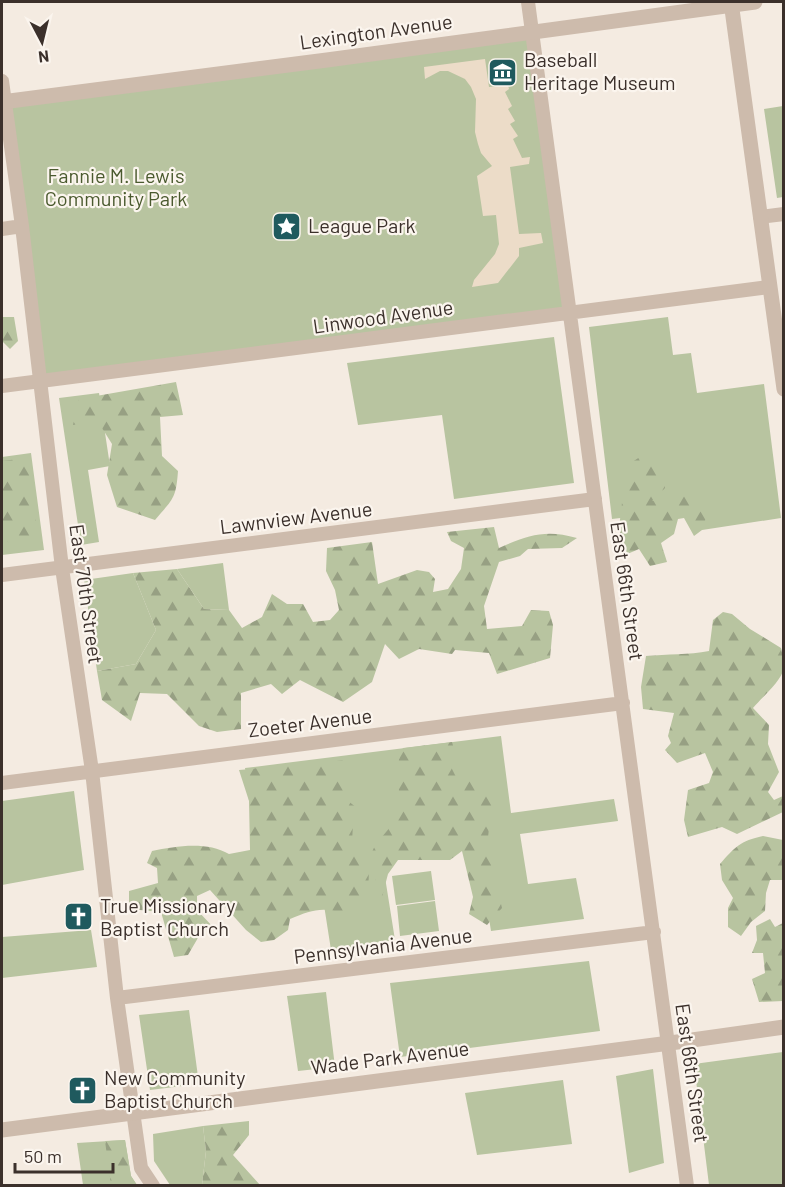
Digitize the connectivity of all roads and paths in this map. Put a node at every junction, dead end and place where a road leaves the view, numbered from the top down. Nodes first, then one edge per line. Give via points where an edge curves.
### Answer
1 (528, 2) edge
2 (755, 2) edge
3 (731, 3) edge
4 (532, 32) junction
5 (2, 81) edge
6 (3, 101) edge
7 (783, 214) edge
8 (760, 217) junction
9 (22, 226) junction
10 (2, 229) edge
11 (769, 287) junction
12 (570, 313) junction
13 (39, 382) junction
14 (2, 386) edge
15 (783, 389) edge
16 (595, 499) junction
17 (62, 568) junction
18 (2, 575) edge
19 (623, 703) junction
20 (92, 771) junction
21 (2, 783) edge
22 (654, 932) junction
23 (117, 998) junction
24 (783, 1027) edge
25 (669, 1043) junction
26 (133, 1113) junction
27 (2, 1130) edge
28 (153, 1185) edge
29 (687, 1185) edge

1 - 4 street, East 66th Street
2 - 3 street, Lexington Avenue
3 - 4 street, Lexington Avenue
3 - 8 street
4 - 6 street, Lexington Avenue
4 - 12 street, East 66th Street
5 - 6 street, East 70th Street
6 - 9 street, East 70th Street
7 - 8 street
8 - 11 street
9 - 10 street
9 - 13 street, East 70th Street
11 - 12 street, Linwood Avenue
11 - 15 street
12 - 13 street, Linwood Avenue
12 - 16 street, East 66th Street
13 - 14 street, Linwood Avenue
13 - 17 street, East 70th Street
16 - 17 street, Lawnview Avenue
16 - 19 street, East 66th Street
17 - 18 street, Lawnview Avenue
17 - 20 street, East 70th Street
19 - 20 street, Zoeter Avenue
19 - 22 street, East 66th Street
20 - 21 street, Zoeter Avenue
20 - 23 street, East 70th Street
22 - 23 street, Pennsylvania Avenue
22 - 25 street, East 66th Street
23 - 26 street, East 70th Street
24 - 25 street, Wade Park Avenue
25 - 26 street, Wade Park Avenue
25 - 29 street, East 66th Street
26 - 27 street, Wade Park Avenue
26 - 28 street, East 70th Street via 141,1168

